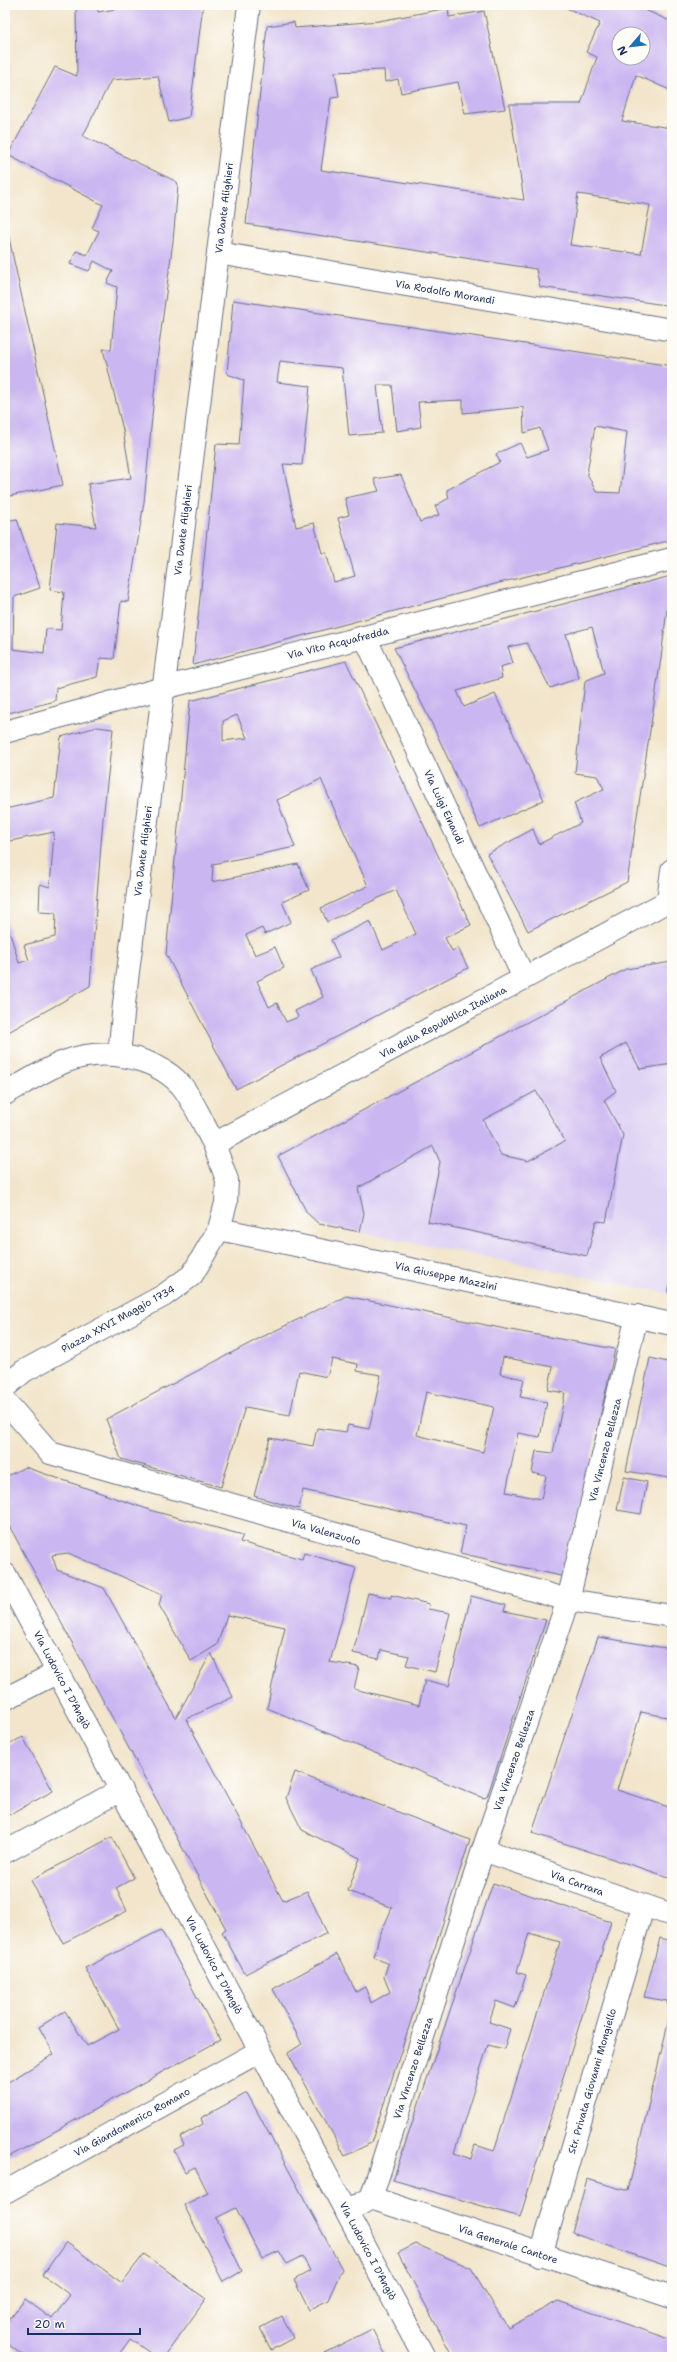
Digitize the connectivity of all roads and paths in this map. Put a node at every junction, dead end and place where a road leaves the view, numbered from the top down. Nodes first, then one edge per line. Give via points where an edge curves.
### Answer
1 (249, 5) edge
2 (218, 253) junction
3 (672, 330) edge
4 (672, 559) edge
5 (365, 637) junction
6 (164, 688) junction
7 (5, 732) edge
8 (672, 870) edge
9 (670, 900) edge
10 (524, 978) junction
11 (119, 1055) junction
12 (5, 1094) edge
13 (214, 1144) junction
14 (219, 1230) junction
15 (637, 1316) junction
16 (672, 1324) edge
17 (5, 1386) edge
18 (5, 1401) edge
19 (5, 1574) edge
20 (568, 1600) junction
21 (672, 1616) edge
22 (58, 1672) junction
23 (5, 1700) edge
24 (121, 1790) junction
25 (483, 1850) junction
26 (5, 1852) edge
27 (642, 1907) junction
28 (672, 1915) edge
29 (260, 2051) junction
30 (5, 2192) edge
31 (371, 2198) junction
32 (347, 2211) junction
33 (541, 2255) junction
34 (672, 2297) edge
35 (424, 2357) edge

1 - 2 street, Via Dante Alighieri
2 - 3 street, Via Rodolfo Morandi
2 - 6 street, Via Dante Alighieri
4 - 5 street, Via Vito Acquafredda
5 - 6 street, Via Vito Acquafredda
5 - 10 street, Via Luigi Einaudi
6 - 7 street, Via Vito Acquafredda
6 - 11 street, Via Dante Alighieri
8 - 9 street
9 - 10 street, Via della Repubblica Italiana
10 - 13 street, Via della Repubblica Italiana
11 - 12 street via 66,1062
11 - 13 street, Piazza XXVI Maggio 1734 via 139,1059 161,1068 182,1086
13 - 14 street, Piazza XXVI Maggio 1734 via 227,1180 226,1203
14 - 15 street, Via Giuseppe Mazzini
14 - 17 street, Piazza XXVI Maggio 1734 via 192,1275 178,1286 24,1371
15 - 16 street, Via Giuseppe Mazzini
15 - 20 street, Via Vincenzo Bellezza
18 - 20 street, Via Valenzuolo via 50,1453
19 - 22 street, Via Ludovico I D'Angiò
20 - 21 street, Via Valenzuolo
20 - 25 street, Via Vincenzo Bellezza
22 - 23 street
22 - 24 street, Via Ludovico I D'Angiò
24 - 26 street
24 - 29 street, Via Ludovico I D'Angiò
25 - 27 street, Via Carrara
25 - 31 street, Via Vincenzo Bellezza
27 - 28 street, Via Carrara
27 - 33 street, Str. Privata Giovanni Mongiello
29 - 30 street, Via Giandomenico Romano
29 - 32 street, Via Ludovico I D'Angiò
31 - 32 street
31 - 33 street, Via Generale Cantore
32 - 35 street, Via Ludovico I D'Angiò
33 - 34 street, Via Generale Cantore

